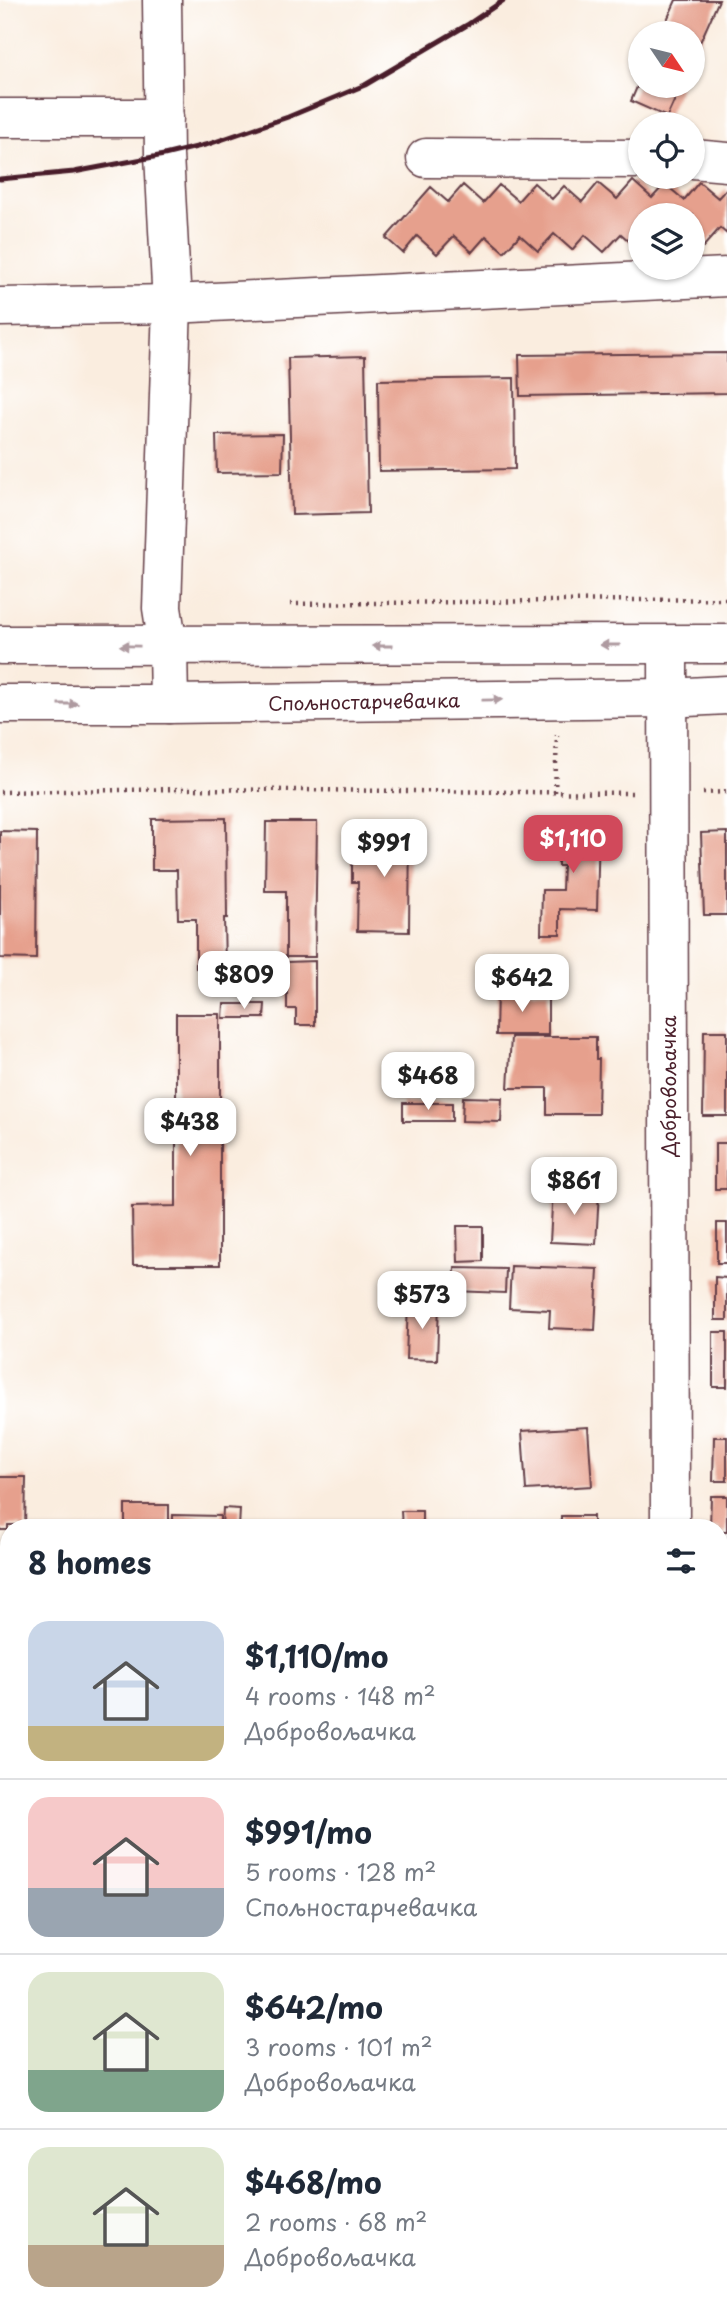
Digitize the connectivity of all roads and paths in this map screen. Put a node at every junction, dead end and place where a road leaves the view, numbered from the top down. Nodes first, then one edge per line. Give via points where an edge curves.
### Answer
1 (162, 0) edge
2 (0, 118) edge
3 (164, 118) junction
4 (426, 158) dead end
5 (628, 159) edge
6 (705, 160) edge
7 (727, 162) edge
8 (727, 277) edge
9 (172, 304) junction
10 (0, 307) edge
11 (727, 599) edge
12 (284, 604) dead end
13 (727, 644) edge
14 (0, 645) edge
15 (668, 645) junction
16 (169, 646) junction
17 (727, 695) edge
18 (667, 698) junction
19 (0, 704) edge
20 (169, 704) junction
21 (0, 792) edge
22 (727, 792) edge
23 (668, 793) junction
24 (670, 1519) edge

1 - 3 street
2 - 3 street
3 - 9 street
4 - 5 street
6 - 7 street
8 - 9 street
9 - 10 street
9 - 16 street via 162,608
11 - 12 path
13 - 15 street
16 -> 14 street
15 -> 16 street
15 - 18 street, Добровољачка
16 - 20 street
17 - 18 street, Спољностарчевачка
20 -> 18 street, Спољностарчевачка
18 - 23 street, Добровољачка
19 -> 20 street, Спољностарчевачка
21 - 23 path
22 - 23 path
23 - 24 street, Добровољачка

